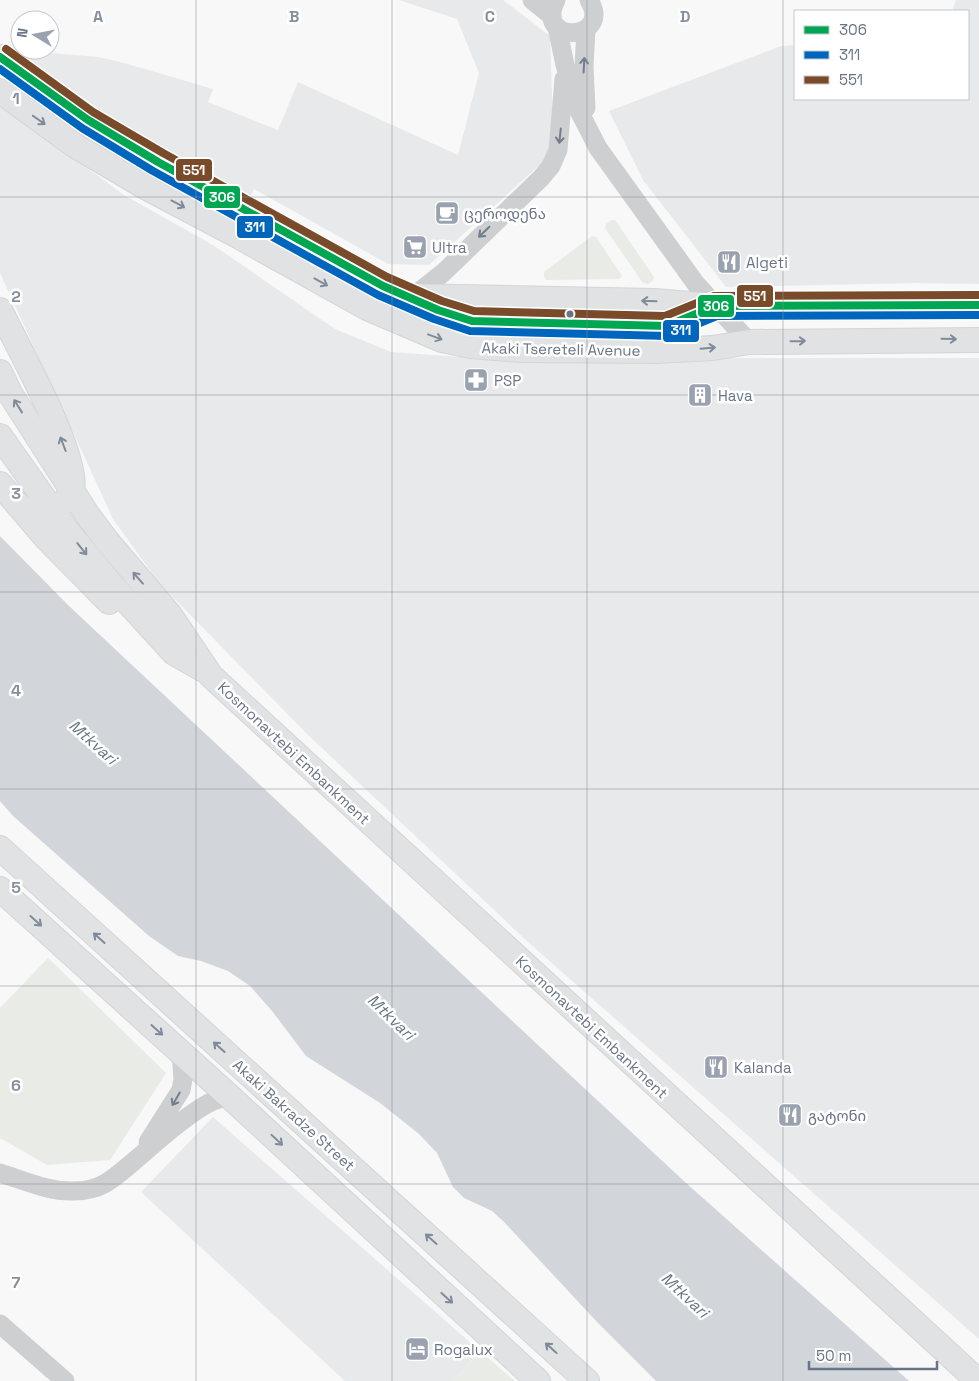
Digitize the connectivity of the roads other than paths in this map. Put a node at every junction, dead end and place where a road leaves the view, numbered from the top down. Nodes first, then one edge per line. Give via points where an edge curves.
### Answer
1 (532, 0) edge
2 (589, 0) edge
3 (555, 14) edge
4 (586, 29) junction
5 (0, 57) edge
6 (565, 65) junction
7 (0, 91) edge
8 (589, 131) junction
9 (409, 296) junction
10 (979, 305) edge
11 (715, 306) junction
12 (0, 310) edge
13 (979, 340) edge
14 (749, 342) junction
15 (0, 372) edge
16 (0, 436) edge
17 (0, 484) edge
18 (72, 491) junction
19 (21, 508) junction
20 (52, 510) junction
21 (174, 653) junction
22 (207, 672) junction
23 (2, 854) edge
24 (0, 889) edge
25 (181, 1051) junction
26 (229, 1096) junction
27 (138, 1158) junction
28 (0, 1173) edge
29 (0, 1324) edge
30 (65, 1381) edge
31 (538, 1381) edge
32 (587, 1381) edge
33 (978, 1381) edge

1 - 3 street
2 - 4 street via 594,14
3 - 4 street via 563,32 579,33
3 - 6 street
8 -> 4 street via 584,96
5 - 9 main road via 50,95 119,140 382,286
6 - 8 street via 579,111
6 -> 9 street via 558,150 551,166 444,272
7 -> 14 main road, Akaki Tsereteli Avenue via 74,145 145,187 367,308 442,340 492,348 618,351 713,348
8 - 11 street via 598,148
11 -> 9 main road via 655,301
10 - 11 main road
11 - 14 street
18 -> 12 main road via 73,479 65,448
14 -> 13 main road, Akaki Tsereteli Avenue
18 -> 15 main road, Kosmonavtebi Embankment
16 - 20 main road, Kosmonavtebi Embankment
17 - 19 main road
18 - 20 main road via 61,505
22 -> 18 main road, Kosmonavtebi Embankment via 170,615 106,541
19 - 20 main road
19 - 21 main road via 78,572 128,620
20 -> 21 main road, Kosmonavtebi Embankment via 111,584
21 - 22 main road, Kosmonavtebi Embankment
22 - 33 main road, Kosmonavtebi Embankment
32 -> 23 main road, Akaki Bakradze Street
24 -> 25 main road, Akaki Bakradze Street
25 - 26 main road, Akaki Bakradze Street
25 -> 27 street via 181,1090
26 - 27 street via 196,1112
26 -> 31 main road, Akaki Bakradze Street
27 - 28 street via 112,1181 72,1192
29 - 30 street

